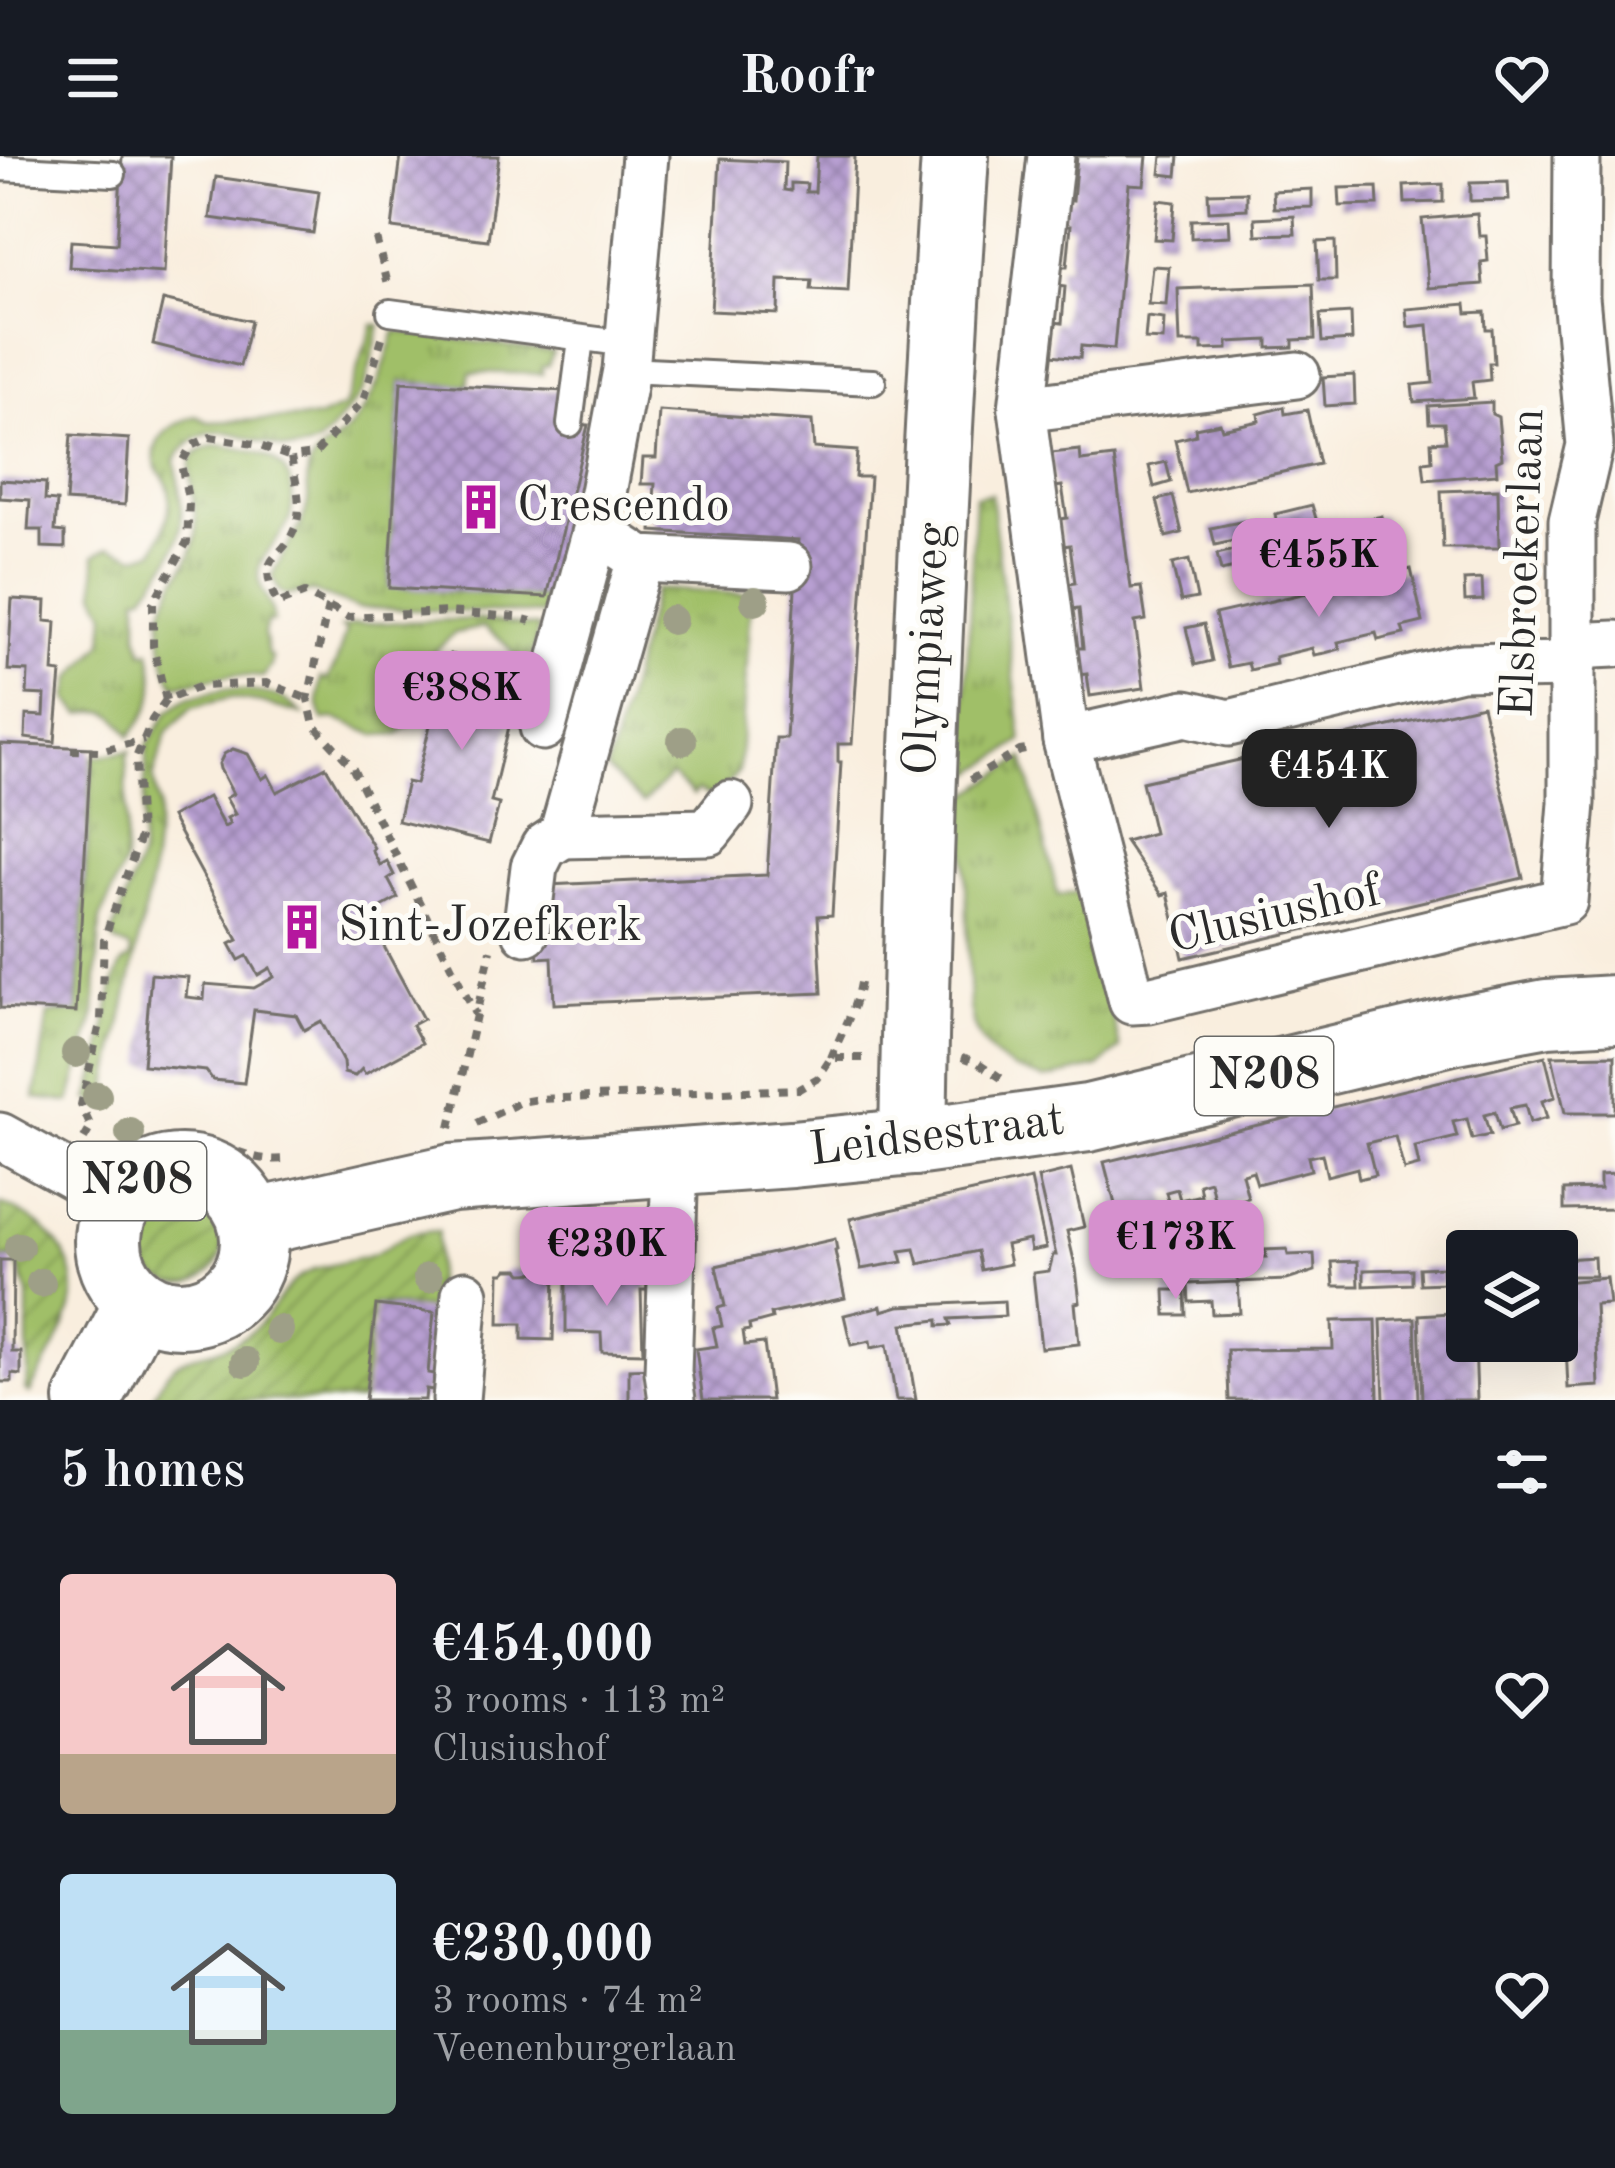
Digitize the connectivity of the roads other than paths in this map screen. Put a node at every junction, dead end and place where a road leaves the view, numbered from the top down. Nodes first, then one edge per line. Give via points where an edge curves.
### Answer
1 (645, 156) edge
2 (955, 156) edge
3 (1051, 156) edge
4 (1577, 156) edge
5 (0, 168) edge
6 (113, 174) dead end
7 (390, 312) road end
8 (581, 339) junction
9 (627, 357) junction
10 (1297, 375) dead end
11 (873, 382) dead end
12 (1022, 409) junction
13 (570, 424) dead end
14 (596, 530) junction
15 (640, 559) junction
16 (789, 566) dead end
17 (1587, 651) edge
18 (543, 727) dead end
19 (1066, 740) junction
20 (730, 804) dead end
21 (562, 836) junction
22 (1564, 901) joint
23 (526, 932) dead end
24 (1615, 1009) edge
25 (0, 1136) edge
26 (913, 1142) junction
27 (675, 1163) junction
28 (89, 1197) junction
29 (268, 1216) junction
30 (465, 1294) dead end
31 (131, 1312) junction
32 (88, 1400) edge
33 (456, 1400) edge
34 (672, 1400) edge

1 - 9 street
2 - 26 main road, Olympiaweg via 921,808
3 - 12 street, Clusiushof
4 - 17 street, Elsbroekerlaan via 1576,297 1590,446 1572,521
5 - 6 lane
7 - 8 lane
8 - 9 lane
8 - 13 lane
9 - 11 lane
9 - 14 street
10 - 12 street
12 - 19 street, Clusiushof
14 - 15 street
14 - 18 street
15 - 16 street
15 - 21 street
17 - 19 street via 1461,667 1229,723 1186,713
17 - 22 street, Elsbroekerlaan
19 - 22 street, Clusiushof via 1132,1001
20 - 21 street via 708,832
21 - 23 street via 544,847 534,868
24 - 26 main road, Leidsestraat / N208 via 1456,1030 1088,1118
25 - 28 street
26 - 27 main road, Leidsestraat / N208
27 - 29 main road, Leidsestraat / N208 via 452,1178
27 - 34 street
28 - 29 main road, N208 via 180,1167 226,1182
28 - 31 main road, N208
29 - 31 main road, N208 via 244,1280 216,1306 178,1315
30 - 33 street
31 - 32 main road

